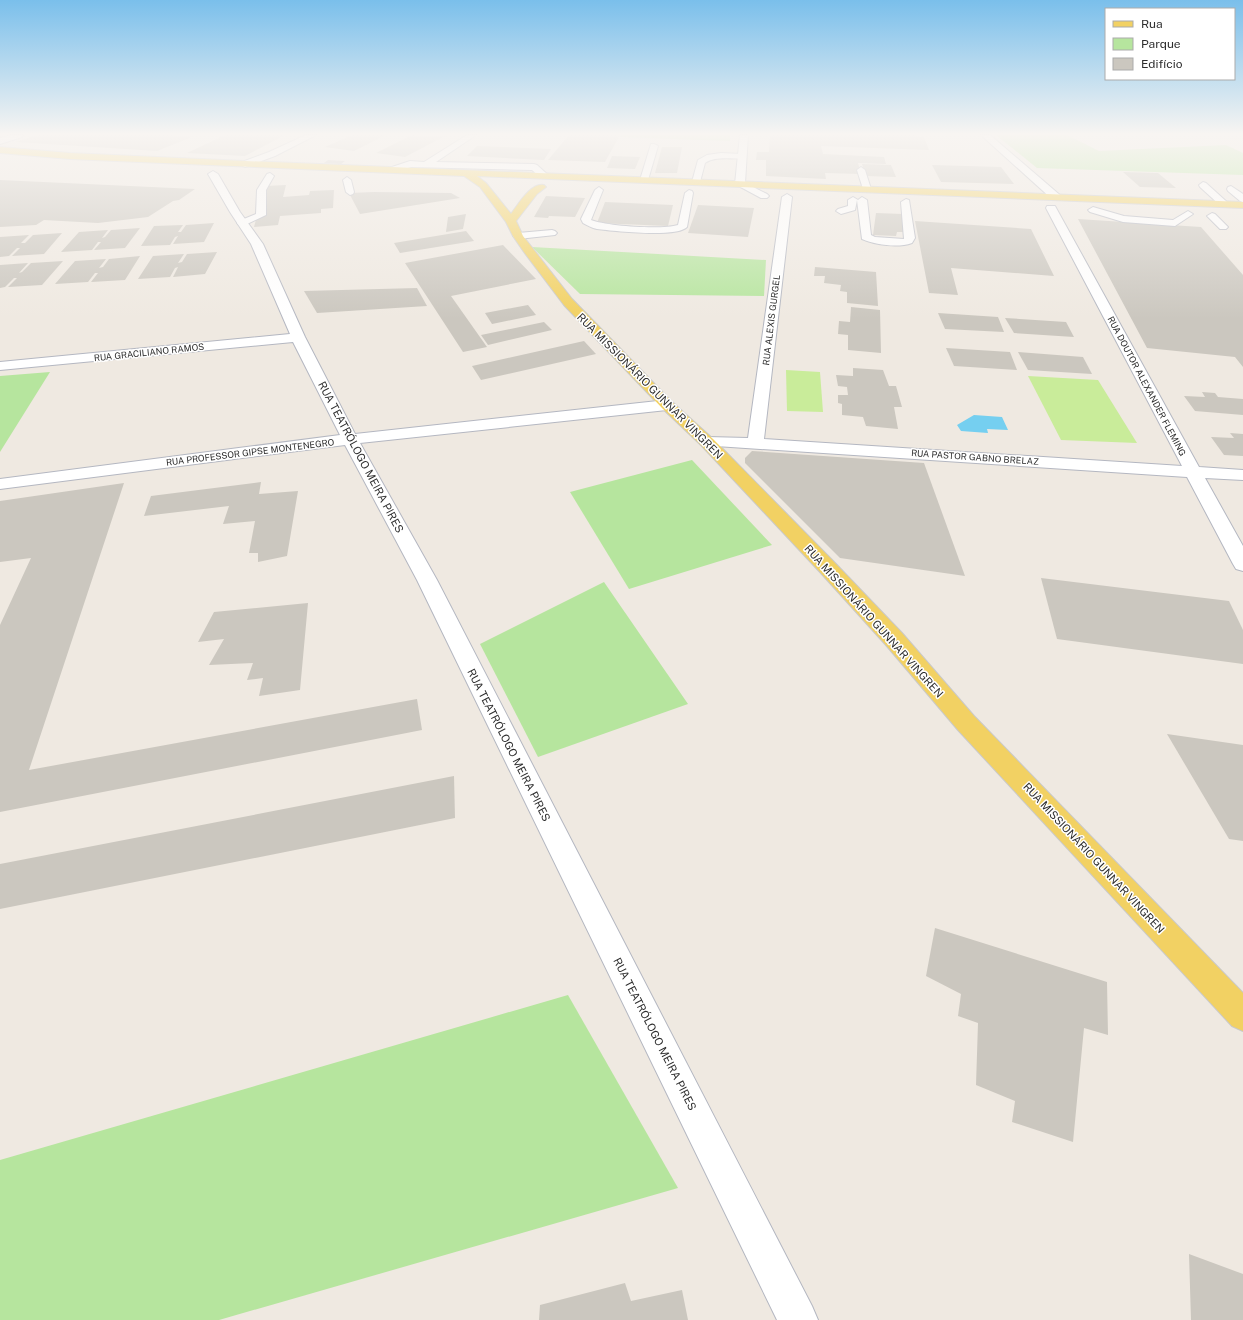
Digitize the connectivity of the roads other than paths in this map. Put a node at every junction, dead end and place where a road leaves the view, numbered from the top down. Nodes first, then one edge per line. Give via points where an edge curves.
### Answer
1 (779, 196) edge
2 (227, 197) edge
3 (260, 197) edge
4 (491, 197) edge
5 (532, 197) edge
6 (596, 197) edge
7 (688, 197) edge
8 (944, 197) edge
9 (1045, 197) edge
10 (1217, 197) edge
11 (903, 202) joint
12 (918, 203) dead end
13 (1225, 204) junction
14 (1243, 205) edge
15 (1054, 206) junction
16 (1090, 210) dead end
17 (841, 212) dead end
18 (1212, 216) junction
19 (1226, 216) dead end
20 (242, 223) junction
21 (1223, 227) dead end
22 (515, 229) junction
23 (552, 233) dead end
24 (298, 337) junction
25 (0, 366) edge
26 (667, 405) junction
27 (350, 439) junction
28 (706, 442) junction
29 (755, 443) junction
30 (1192, 471) junction
31 (1243, 475) edge
32 (0, 484) edge
33 (1243, 564) edge
34 (1243, 1015) edge
35 (798, 1320) edge

1 - 29 street, RUA ALEXIS GURGEL
2 - 20 street, RUA TEATRÓLOGO MEIRA PIRES
3 - 20 lane via 261,215
4 - 22 main road, RUA MISSIONÁRIO GUNNAR VINGREN
5 - 22 main road
6 - 7 lane via 586,222 598,226 661,230 676,230 682,227
8 - 15 main road
9 - 15 street
10 - 13 lane
11 - 12 main road
11 - 17 lane via 910,238 904,242 873,240 866,237 858,200 852,208
13 - 14 main road
13 - 15 main road
15 - 30 street, RUA DOUTOR ALEXANDER FLEMING
16 - 18 main road
18 - 19 main road
18 - 21 lane
20 - 24 street, RUA TEATRÓLOGO MEIRA PIRES via 257,244
22 - 23 lane
22 - 26 main road, RUA MISSIONÁRIO GUNNAR VINGREN via 568,302
24 - 25 street, RUA GRACILIANO RAMOS
24 - 27 street, RUA TEATRÓLOGO MEIRA PIRES
26 - 27 street, RUA PROFESSOR GIPSE MONTENEGRO
26 - 28 main road, RUA MISSIONÁRIO GUNNAR VINGREN
27 - 32 street, RUA PROFESSOR GIPSE MONTENEGRO
27 - 35 street, RUA TEATRÓLOGO MEIRA PIRES via 427,580
28 - 29 street, RUA PASTOR GABNO BRELAZ
28 - 34 main road, RUA MISSIONÁRIO GUNNAR VINGREN via 894,639 966,723
29 - 30 street, RUA PASTOR GABNO BRELAZ
30 - 31 street, RUA PASTOR GABNO BRELAZ
30 - 33 street, RUA DOUTOR ALEXANDER FLEMING

